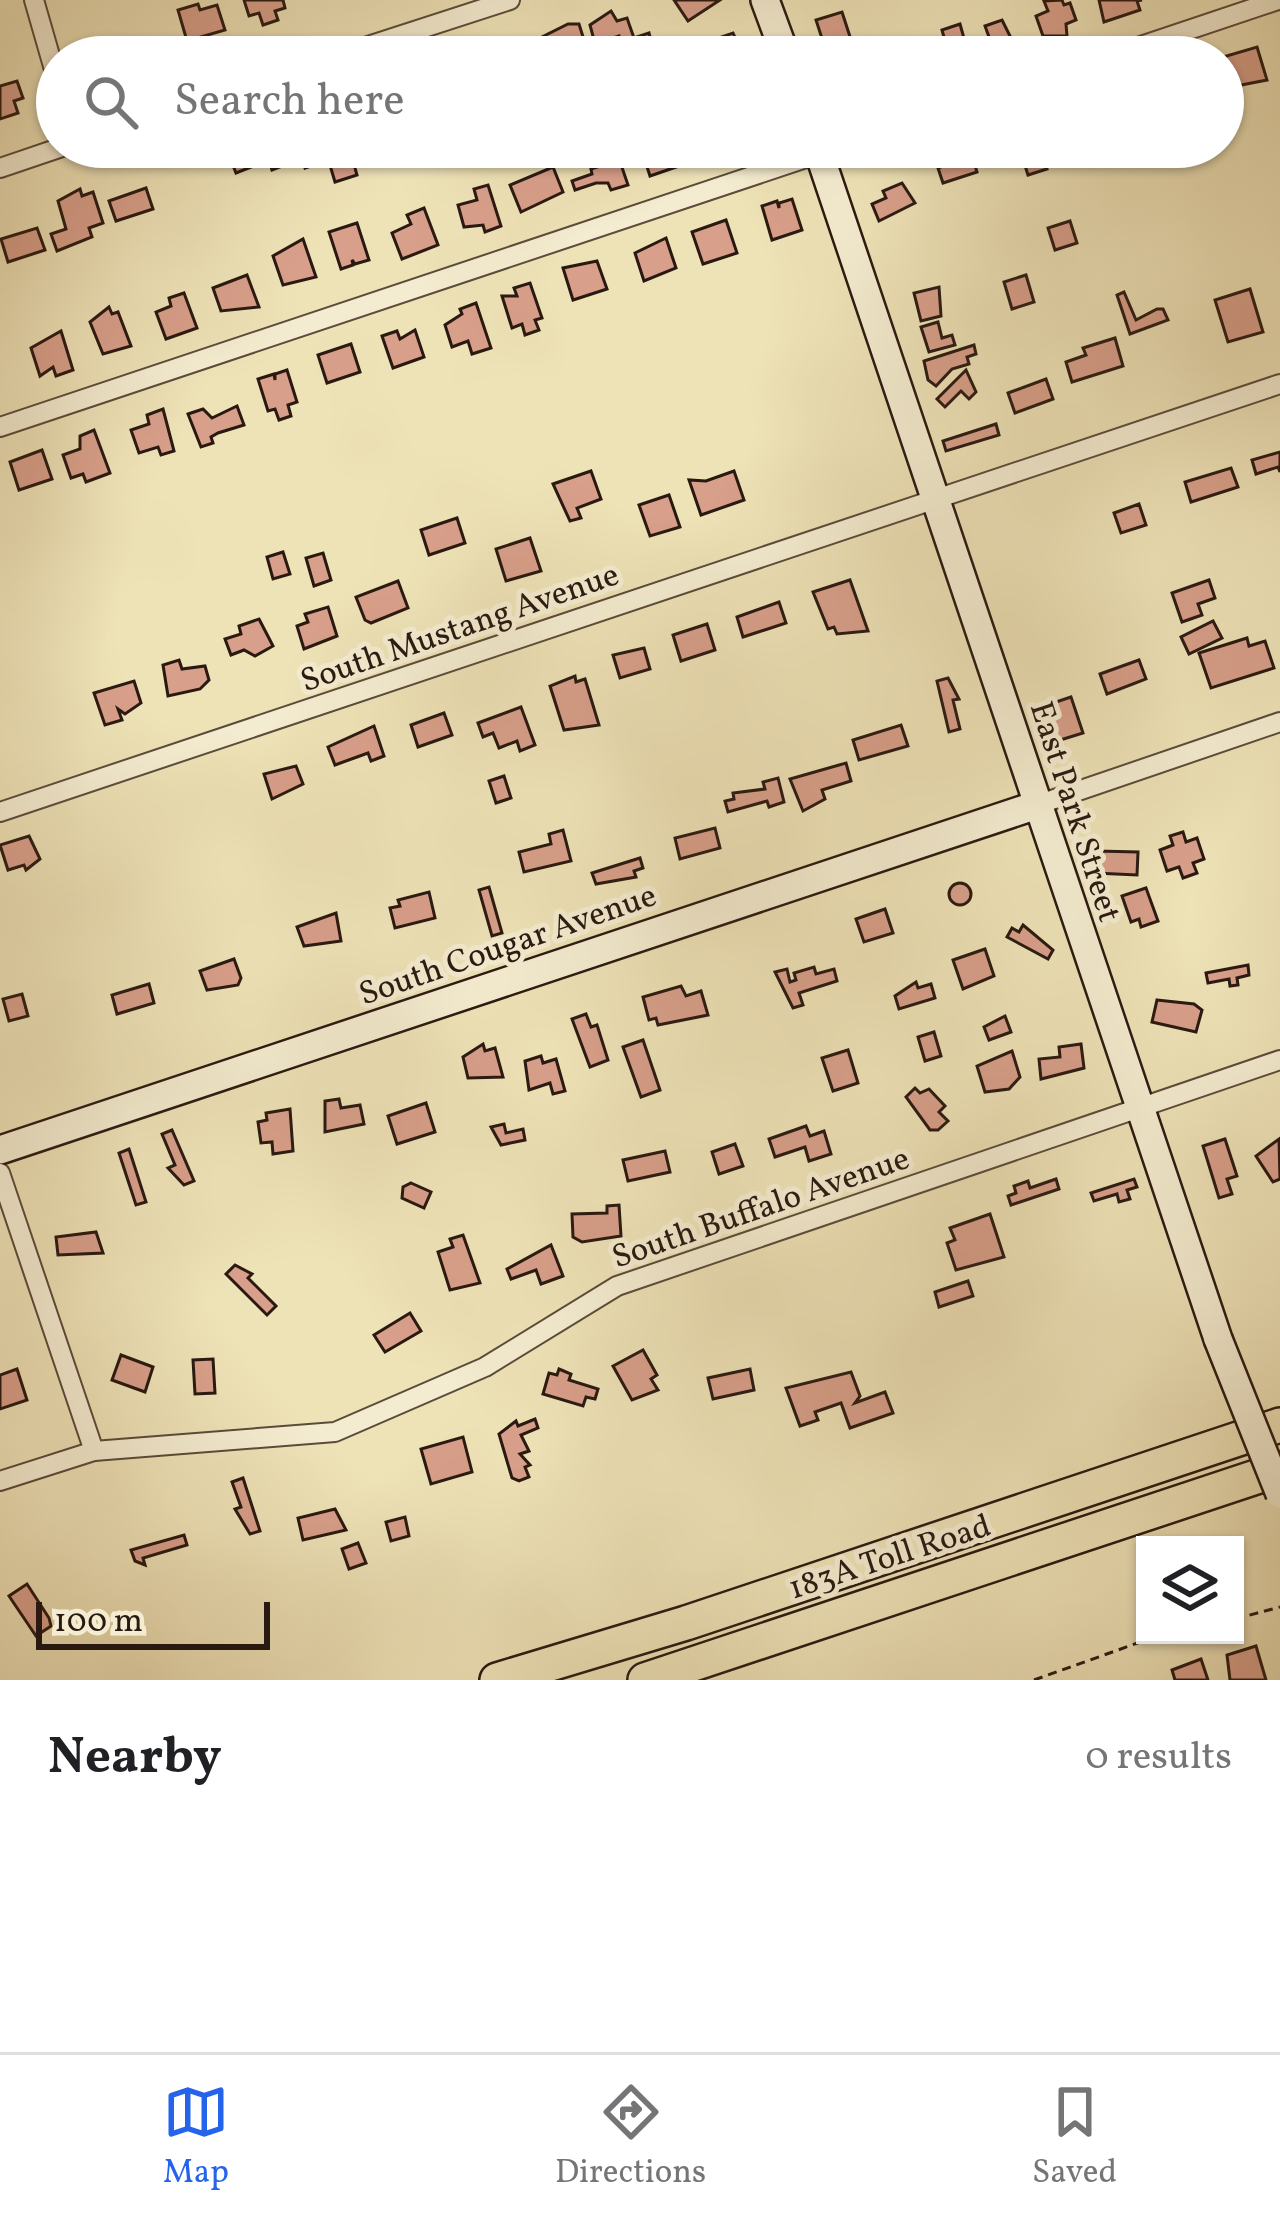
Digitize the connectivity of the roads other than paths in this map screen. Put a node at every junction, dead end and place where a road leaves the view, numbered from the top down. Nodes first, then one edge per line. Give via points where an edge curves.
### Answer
1 (34, 0) edge
2 (510, 0) edge
3 (766, 0) edge
4 (1278, 0) edge
5 (44, 36) edge
6 (399, 36) edge
7 (779, 36) edge
8 (1171, 36) edge
9 (36, 156) edge
10 (0, 168) edge
11 (769, 168) edge
12 (831, 168) edge
13 (1280, 384) edge
14 (0, 427) edge
15 (937, 497) junction
16 (1280, 722) edge
17 (1036, 805) junction
18 (0, 812) edge
19 (1280, 1060) edge
20 (1136, 1105) junction
21 (0, 1150) edge
22 (0, 1173) edge
23 (1280, 1425) edge
24 (94, 1451) junction
25 (1280, 1469) edge
26 (0, 1481) edge
27 (1280, 1495) edge
28 (497, 1680) edge
29 (645, 1680) edge

1 - 5 street
2 - 6 street
3 - 7 street
4 - 8 street
9 - 10 street
11 - 14 street
12 - 15 street, East Park Street
13 - 15 street, South Mustang Avenue
15 - 17 street, East Park Street
15 - 18 street, South Mustang Avenue
16 - 17 street
17 - 20 street, East Park Street
17 - 21 street, South Cougar Avenue
19 - 20 street, South Buffalo Avenue
20 - 24 street, South Buffalo Avenue via 617,1286 485,1367 335,1432
20 - 27 street, East Park Street, bridge
22 - 24 street
23 - 28 highway, 183A Toll Road
24 - 26 street, South Buffalo Avenue
25 - 29 highway, 183A Toll Road

